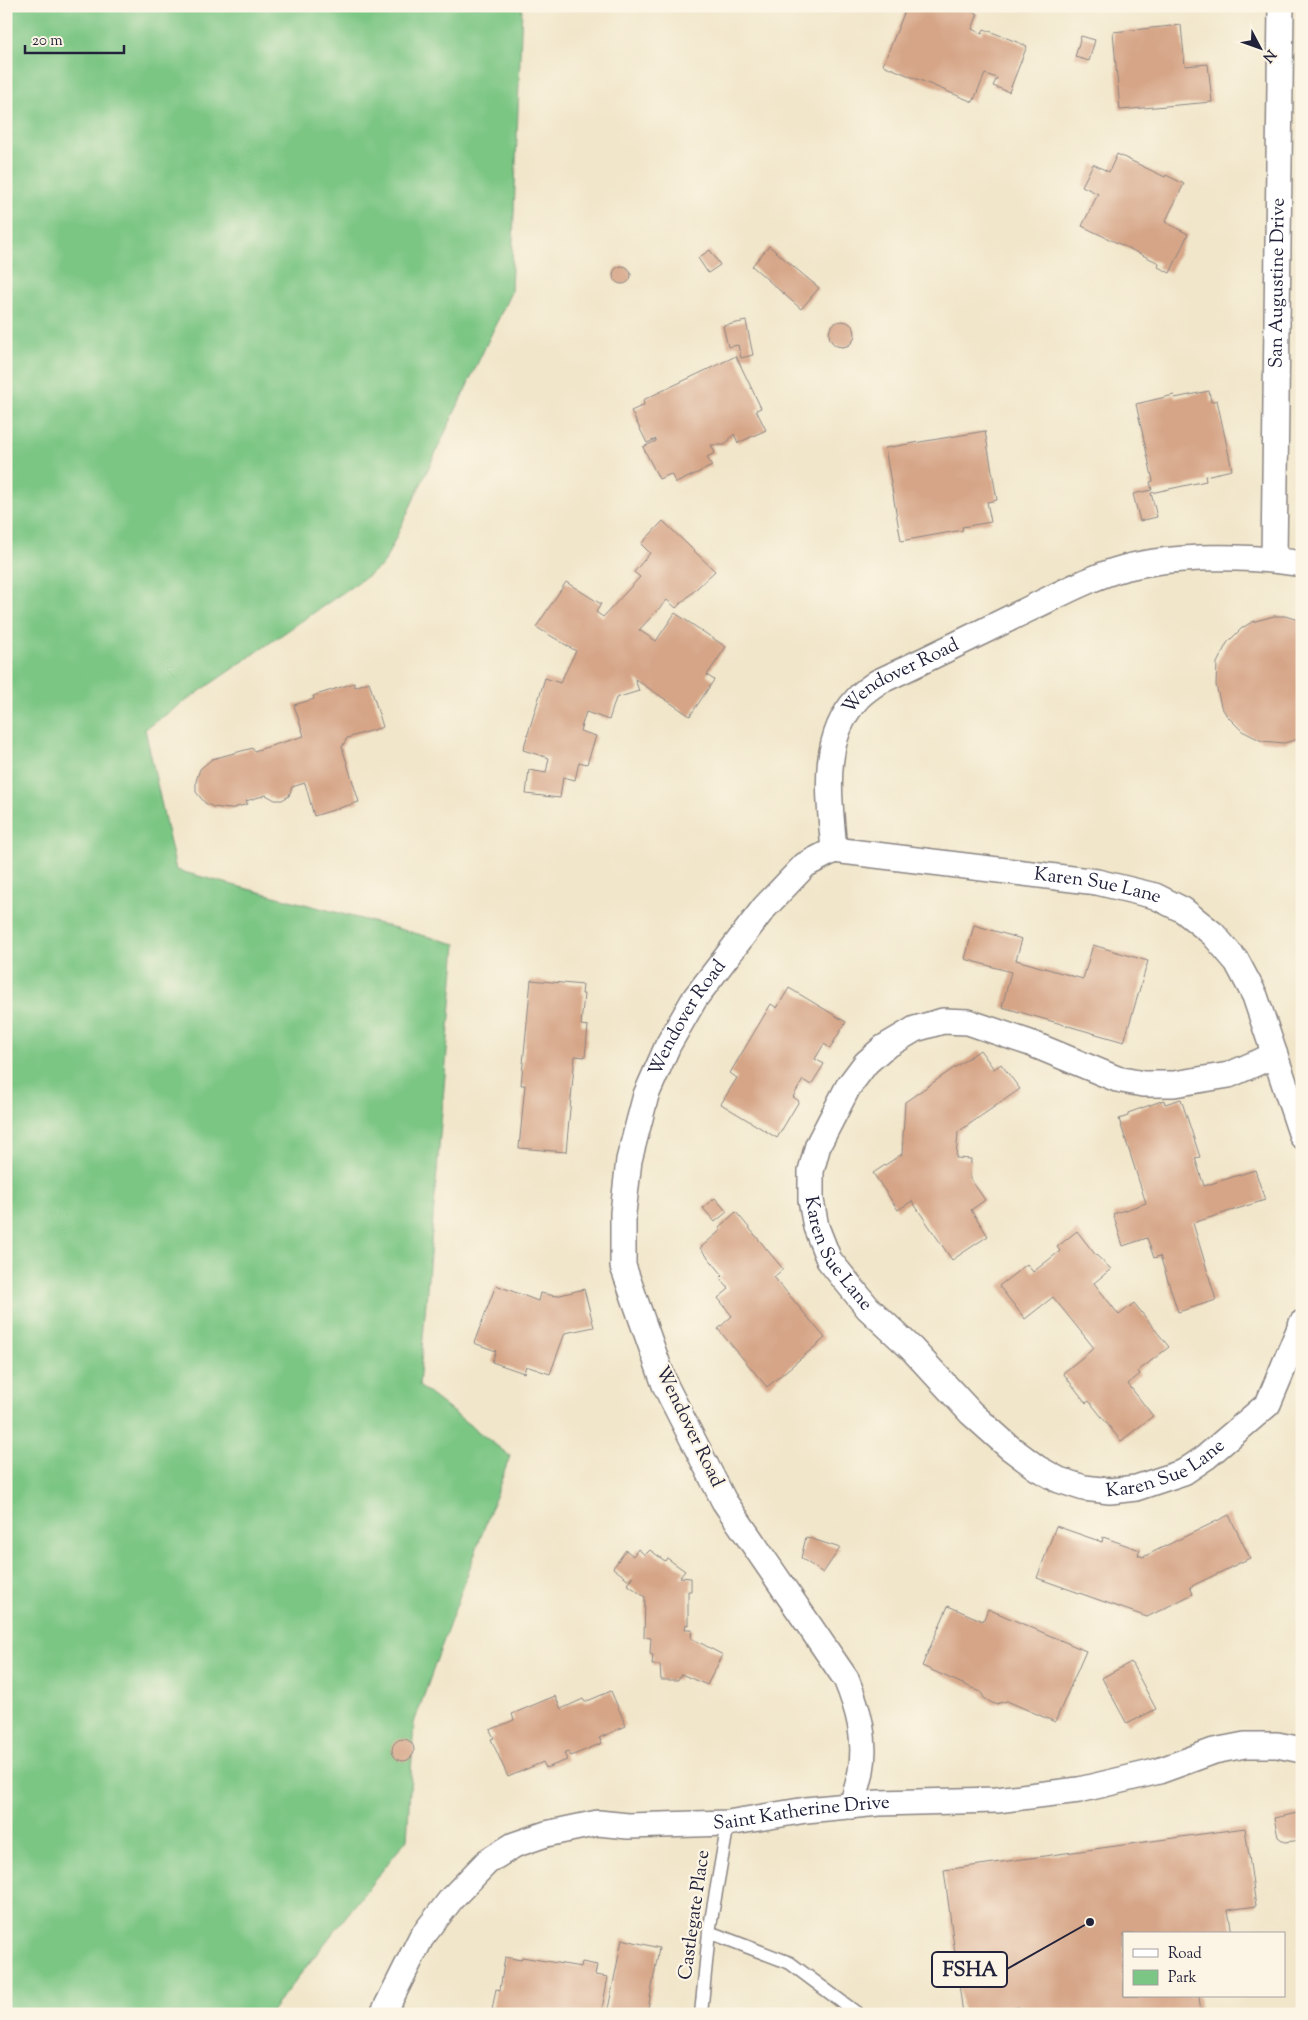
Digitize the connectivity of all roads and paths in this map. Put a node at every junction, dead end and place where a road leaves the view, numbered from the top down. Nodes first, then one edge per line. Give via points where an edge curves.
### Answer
1 (1281, 6) edge
2 (1291, 150) edge
3 (1274, 559) junction
4 (1302, 564) edge
5 (834, 850) junction
6 (1275, 1055) junction
7 (1302, 1136) edge
8 (1302, 1323) edge
9 (1302, 1750) edge
10 (852, 1806) junction
11 (728, 1823) junction
12 (709, 1932) junction
13 (702, 2012) edge
14 (383, 2014) edge
15 (858, 2014) edge

1 - 2 street, San Augustine Drive
2 - 3 street, San Augustine Drive
3 - 4 street, Wendover Road
3 - 5 street, Wendover Road via 1164,561 1123,568 1071,589 878,682 857,698 841,720 832,746 828,786
5 - 6 street, Karen Sue Lane via 1097,882 1155,896 1183,910 1213,934 1237,962 1255,996
5 - 10 street, Wendover Road via 805,865 764,908 695,998 668,1045 646,1095 629,1160 623,1213 623,1266 665,1385 724,1501 849,1686 862,1738 862,1770
6 - 7 street, Karen Sue Lane
6 - 8 street, Karen Sue Lane via 1229,1075 1174,1084 1143,1084 1117,1079 1030,1043 968,1022 942,1022 915,1029 883,1048 848,1087 818,1146 812,1172 811,1200 816,1227 829,1260 868,1308 1009,1447 1037,1468 1084,1488 1110,1491 1136,1488 1184,1472 1206,1458 1268,1404
9 - 10 street, Saint Katherine Drive via 1277,1745 1245,1745 1214,1750 1160,1771 1079,1790 997,1800
10 - 11 street, Saint Katherine Drive
11 - 12 lane, Castlegate Place
11 - 14 street, Saint Katherine Drive via 628,1826 598,1823 546,1834 514,1845 488,1860 452,1898 421,1938
12 - 13 lane, Castlegate Place
12 - 15 lane via 790,1963

